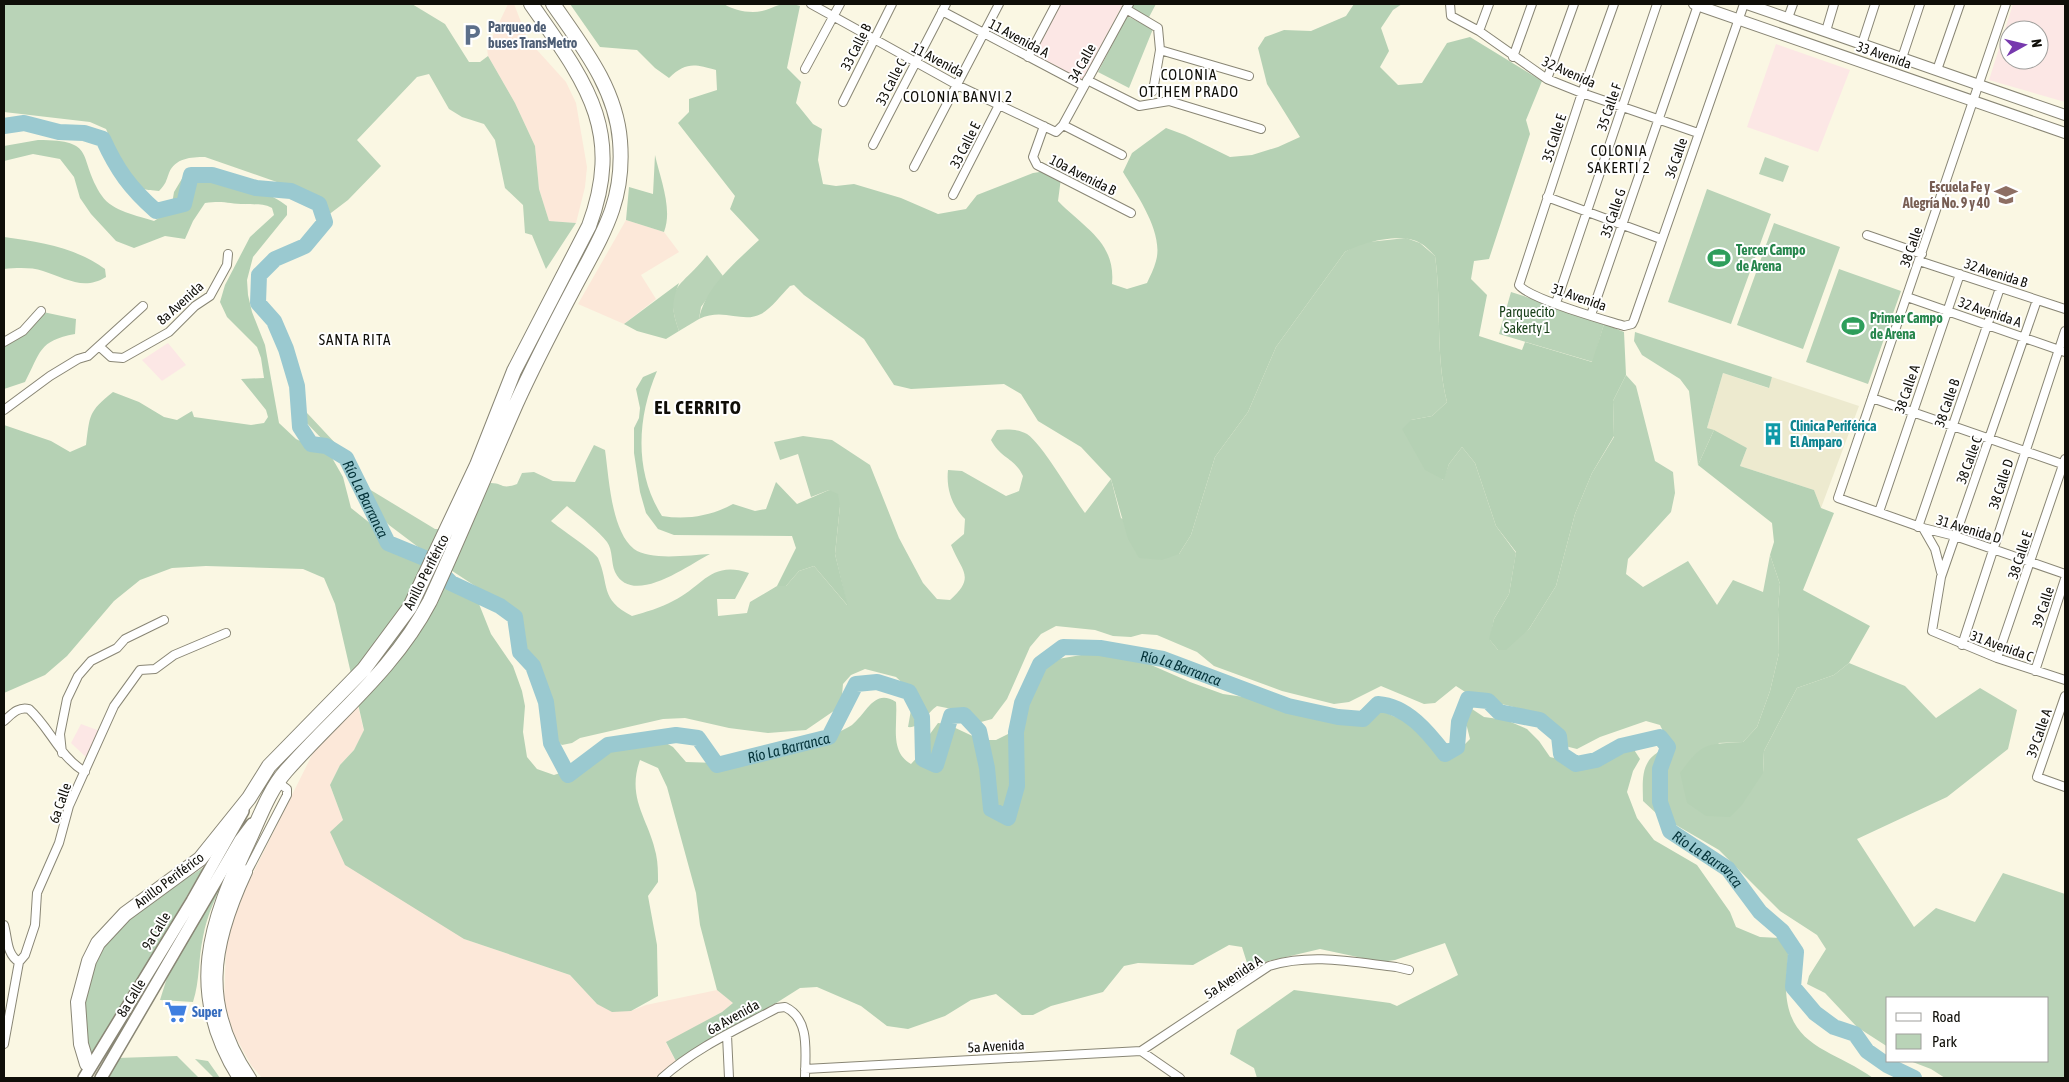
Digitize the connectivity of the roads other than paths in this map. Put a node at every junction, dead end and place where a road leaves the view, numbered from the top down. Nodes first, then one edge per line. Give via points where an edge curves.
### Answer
1 (531, 4) edge
2 (552, 4) edge
3 (811, 4) edge
4 (840, 4) edge
5 (892, 4) edge
6 (999, 4) edge
7 (1056, 4) edge
8 (1450, 4) edge
9 (1488, 4) edge
10 (1532, 4) edge
11 (1574, 4) edge
12 (1614, 4) edge
13 (1657, 4) edge
14 (1696, 4) edge
15 (1746, 4) edge
16 (1793, 4) edge
17 (1834, 4) edge
18 (1875, 4) edge
19 (1920, 4) edge
20 (1960, 4) edge
21 (2006, 4) edge
22 (944, 7) edge
23 (1127, 7) edge
24 (834, 16) junction
25 (1788, 18) junction
26 (1738, 19) junction
27 (1479, 31) junction
28 (1826, 31) junction
29 (982, 33) junction
30 (874, 39) junction
31 (1862, 44) junction
32 (1160, 50) junction
33 (1028, 56) junction
34 (1513, 57) junction
35 (1902, 58) junction
36 (915, 63) junction
37 (805, 69) dead end
38 (1937, 70) junction
39 (1249, 76) dead end
40 (1547, 79) junction
41 (1086, 83) junction
42 (957, 85) junction
43 (1979, 85) junction
44 (1153, 91) dead end
45 (1582, 93) junction
46 (1974, 101) junction
47 (843, 102) dead end
48 (999, 105) junction
49 (1622, 107) junction
50 (2065, 115) edge
51 (1658, 119) junction
52 (1063, 125) junction
53 (1044, 126) junction
54 (1261, 129) dead end
55 (1056, 132) joint
56 (1698, 133) junction
57 (2065, 133) edge
58 (873, 145) dead end
59 (1122, 154) dead end
60 (914, 166) dead end
61 (953, 195) dead end
62 (1548, 197) junction
63 (1586, 212) junction
64 (1131, 214) dead end
65 (1623, 225) junction
66 (1867, 235) dead end
67 (1661, 238) junction
68 (228, 254) dead end
69 (1920, 257) junction
70 (1960, 274) junction
71 (1520, 282) joint
72 (2000, 288) junction
73 (1907, 297) junction
74 (2037, 300) junction
75 (1556, 303) junction
76 (143, 306) dead end
77 (2065, 309) edge
78 (41, 311) dead end
79 (1948, 311) junction
80 (1591, 315) junction
81 (1634, 320) joint
82 (1987, 325) junction
83 (2065, 331) edge
84 (2024, 337) junction
85 (4, 342) edge
86 (100, 347) junction
87 (2062, 351) edge
88 (1872, 398) junction
89 (4, 410) edge
90 (1913, 412) junction
91 (1952, 426) junction
92 (1990, 439) junction
93 (2025, 452) junction
94 (2065, 463) edge
95 (1838, 498) joint
96 (1879, 512) junction
97 (1921, 528) junction
98 (1954, 536) junction
99 (1992, 549) junction
100 (2031, 562) junction
101 (2065, 574) edge
102 (1941, 576) junction
103 (2065, 579) edge
104 (164, 620) dead end
105 (1932, 631) joint
106 (226, 633) dead end
107 (1962, 644) junction
108 (1997, 658) junction
109 (2035, 671) junction
110 (2065, 680) edge
111 (2065, 696) edge
112 (4, 721) edge
113 (62, 753) junction
114 (85, 772) junction
115 (281, 778) junction
116 (2065, 787) edge
117 (250, 798) junction
118 (265, 806) junction
119 (242, 869) junction
120 (4, 925) edge
121 (19, 962) junction
122 (1408, 970) dead end
123 (728, 1035) junction
124 (4, 1044) edge
125 (1141, 1051) junction
126 (87, 1064) dead end
127 (805, 1069) junction
128 (84, 1078) edge
129 (101, 1078) edge
130 (240, 1078) edge
131 (251, 1078) edge
132 (662, 1078) edge
133 (729, 1078) edge
134 (805, 1078) edge
135 (1180, 1078) edge

1 - 117 highway, Anillo Periférico via 591,96 601,132 602,178 598,203 514,371 477,465 410,607 364,669 269,766
2 - 115 highway, Anillo Periférico via 595,66 614,111 620,141 619,180 613,212 517,404 416,629 376,679
3 - 24 street, 11 Avenida
4 - 24 street
5 - 30 street, 33 Calle B
6 - 29 street
7 - 33 street
8 - 27 street, 32 Avenida via 1451,16
9 - 27 street
10 - 34 street
11 - 40 street
12 - 45 street, 35 Calle E
13 - 49 street, 35 Calle F
14 - 26 street, 33 Avenida
14 - 51 street, 35 Calle G
15 - 25 street, 33 Avenida
15 - 26 street, 36 Calle
16 - 25 street
17 - 28 street
18 - 31 street
19 - 35 street
20 - 38 street
21 - 43 street, 38 Calle
22 - 29 street, 11 Avenida A
22 - 36 street, 33 Calle C
23 - 32 street via 1156,25
23 - 41 street, 34 Calle
24 - 30 street, 11 Avenida
24 - 37 street
25 - 28 street, 33 Avenida
26 - 46 street, 33 Avenida
26 - 56 street, 36 Calle
27 - 34 street, 32 Avenida
28 - 31 street, 33 Avenida
29 - 33 street, 11 Avenida A
29 - 42 street
30 - 36 street, 11 Avenida
30 - 47 street, 33 Calle B
31 - 35 street, 33 Avenida
32 - 39 street
32 - 44 street
33 - 41 street, 11 Avenida A
34 - 40 street, 32 Avenida
35 - 38 street, 33 Avenida
36 - 42 street, 11 Avenida
36 - 58 street, 33 Calle C
38 - 43 street, 33 Avenida
40 - 45 street, 32 Avenida
41 - 52 street, 34 Calle
41 - 54 street, 11 Avenida A via 1139,106 1169,100
42 - 48 street, 11 Avenida
42 - 60 street
43 - 46 street, 38 Calle
43 - 50 street, 33 Avenida
45 - 49 street, 32 Avenida
45 - 62 street, 35 Calle E
46 - 57 street, 33 Avenida
46 - 69 street, 38 Calle
48 - 53 street, 11 Avenida
48 - 61 street, 33 Calle E
49 - 51 street, 32 Avenida
49 - 63 street, 35 Calle F
51 - 56 street, 32 Avenida
51 - 65 street, 35 Calle G
52 - 55 street, 34 Calle
52 - 59 street
53 - 55 street, 11 Avenida
53 - 64 street, 10a Avenida B via 1034,157 1038,166
56 - 67 street, 36 Calle
62 - 63 street
62 - 71 street, 35 Calle E
63 - 65 street
63 - 75 street, 35 Calle F
65 - 67 street
65 - 80 street, 35 Calle G
66 - 69 street, 32 Avenida B
67 - 81 street, 36 Calle
68 - 86 street, 8a Avenida via 227,264 210,296 169,332 123,358 111,357
69 - 70 street, 32 Avenida B
69 - 73 street, 38 Calle
70 - 72 street, 32 Avenida B
70 - 79 street, 38 Calle A
71 - 75 street, 31 Avenida via 1519,286 1525,290
72 - 74 street, 32 Avenida B
72 - 82 street, 38 Calle B
73 - 79 street, 32 Avenida A
73 - 88 street, 38 Calle
74 - 77 street, 32 Avenida B
74 - 84 street, 38 Calle C
75 - 80 street, 31 Avenida
76 - 86 street
78 - 85 street via 23,331
79 - 82 street, 32 Avenida A
79 - 90 street, 38 Calle A
80 - 81 street, 31 Avenida via 1624,326
82 - 84 street, 32 Avenida A
82 - 91 street, 38 Calle B
83 - 87 street, 38 Calle D
84 - 87 street, 32 Avenida A
84 - 92 street, 38 Calle C
86 - 89 street via 87,358 78,359 50,376
87 - 93 street, 38 Calle D
88 - 90 street
88 - 95 street, 38 Calle
90 - 91 street
90 - 96 street, 38 Calle A
91 - 92 street
91 - 97 street, 38 Calle B
92 - 93 street
92 - 98 street, 38 Calle C
93 - 94 street
93 - 99 street, 38 Calle D
94 - 100 street, 38 Calle E
95 - 96 street, 31 Avenida D
96 - 97 street, 31 Avenida D
97 - 98 street, 31 Avenida D
97 - 102 street, 31 Avenida D via 1935,549
98 - 99 street, 31 Avenida D
98 - 102 street, 38 Calle C
99 - 100 street, 31 Avenida D
99 - 107 street, 38 Calle D
100 - 101 street, 31 Avenida D
100 - 108 street, 38 Calle E
102 - 105 street, 38 Calle C
103 - 109 street, 39 Calle
104 - 113 street via 125,639 116,648 91,661 78,676 67,699 60,734
105 - 107 street, 31 Avenida C
106 - 114 street, 6a Calle via 174,655 155,669 140,670 114,706
107 - 108 street, 31 Avenida C
108 - 109 street, 31 Avenida C
109 - 110 street, 31 Avenida C
111 - 116 street, 39 Calle A via 2037,777
112 - 113 street via 16,710 29,708
113 - 114 street
114 - 121 street, 6a Calle via 69,806 60,843 37,893 36,925 25,955
115 - 118 highway, Anillo Periférico
115 - 119 street, Anillo Periférico via 288,792
117 - 126 highway, Anillo Periférico via 200,860 125,914 98,943 89,961 78,1002 81,1044
117 - 128 main road, 9a Calle
118 - 119 highway, Anillo Periférico
118 - 129 main road, 8a Calle via 240,840
119 - 130 highway, Anillo Periférico via 218,912 208,969 216,1027
119 - 131 street, Anillo Periférico via 219,952 217,983 228,1036
120 - 121 street via 9,950
121 - 124 street, 6a Calle
122 - 125 street, 5a Avenida A via 1314,958 1281,962 1269,966
123 - 127 street, 6a Avenida via 785,1006 799,1017 805,1039
123 - 132 street, 6a Avenida via 678,1064
123 - 133 street
125 - 127 street, 5a Avenida
125 - 135 street
127 - 134 street

